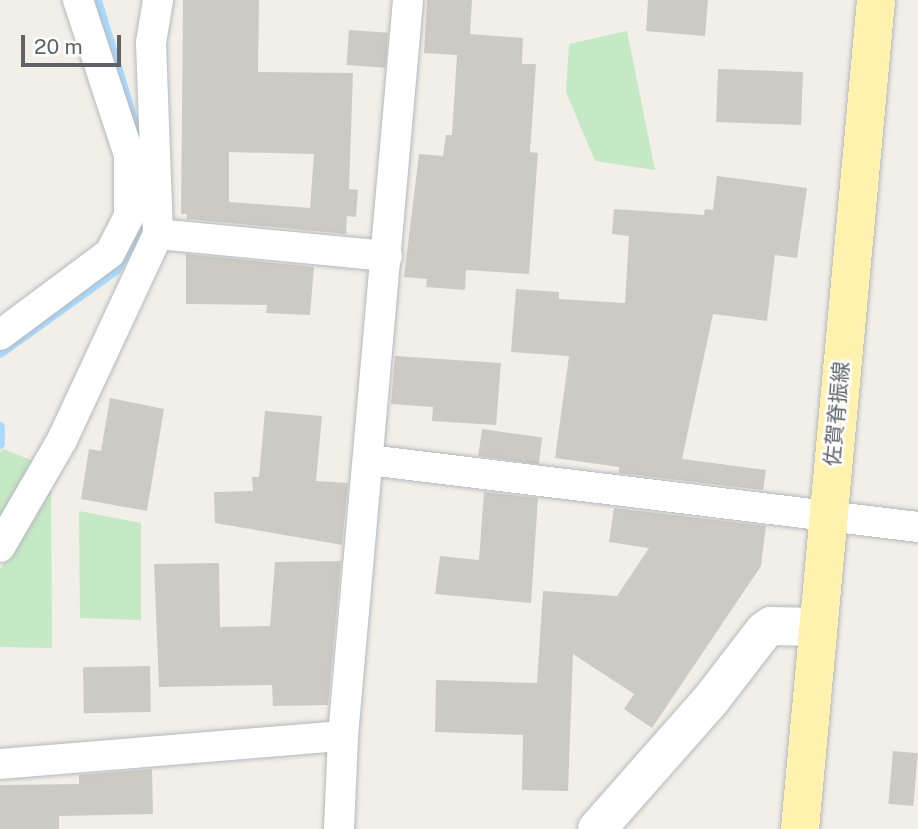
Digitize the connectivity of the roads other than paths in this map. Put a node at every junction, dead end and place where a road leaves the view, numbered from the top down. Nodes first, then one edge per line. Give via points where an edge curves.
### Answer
1 (78, 0) edge
2 (158, 0) edge
3 (408, 0) edge
4 (876, 0) edge
5 (158, 234) junction
6 (387, 256) junction
7 (0, 335) edge
8 (369, 460) junction
9 (827, 519) junction
10 (918, 527) edge
11 (0, 547) edge
12 (817, 627) junction
13 (343, 736) junction
14 (0, 764) edge
15 (339, 829) edge
16 (597, 829) edge
17 (800, 829) edge

1 - 7 street via 129,155 129,215 110,253
2 - 5 street via 151,43
3 - 6 street
4 - 9 main road, 佐賀脊振線
5 - 6 street
5 - 11 street via 62,440
6 - 8 street
8 - 9 street
8 - 13 street
9 - 10 street
9 - 12 main road, 佐賀脊振線
12 - 16 street via 771,625 764,631 710,701
12 - 17 main road, 佐賀脊振線
13 - 14 street
13 - 15 street

